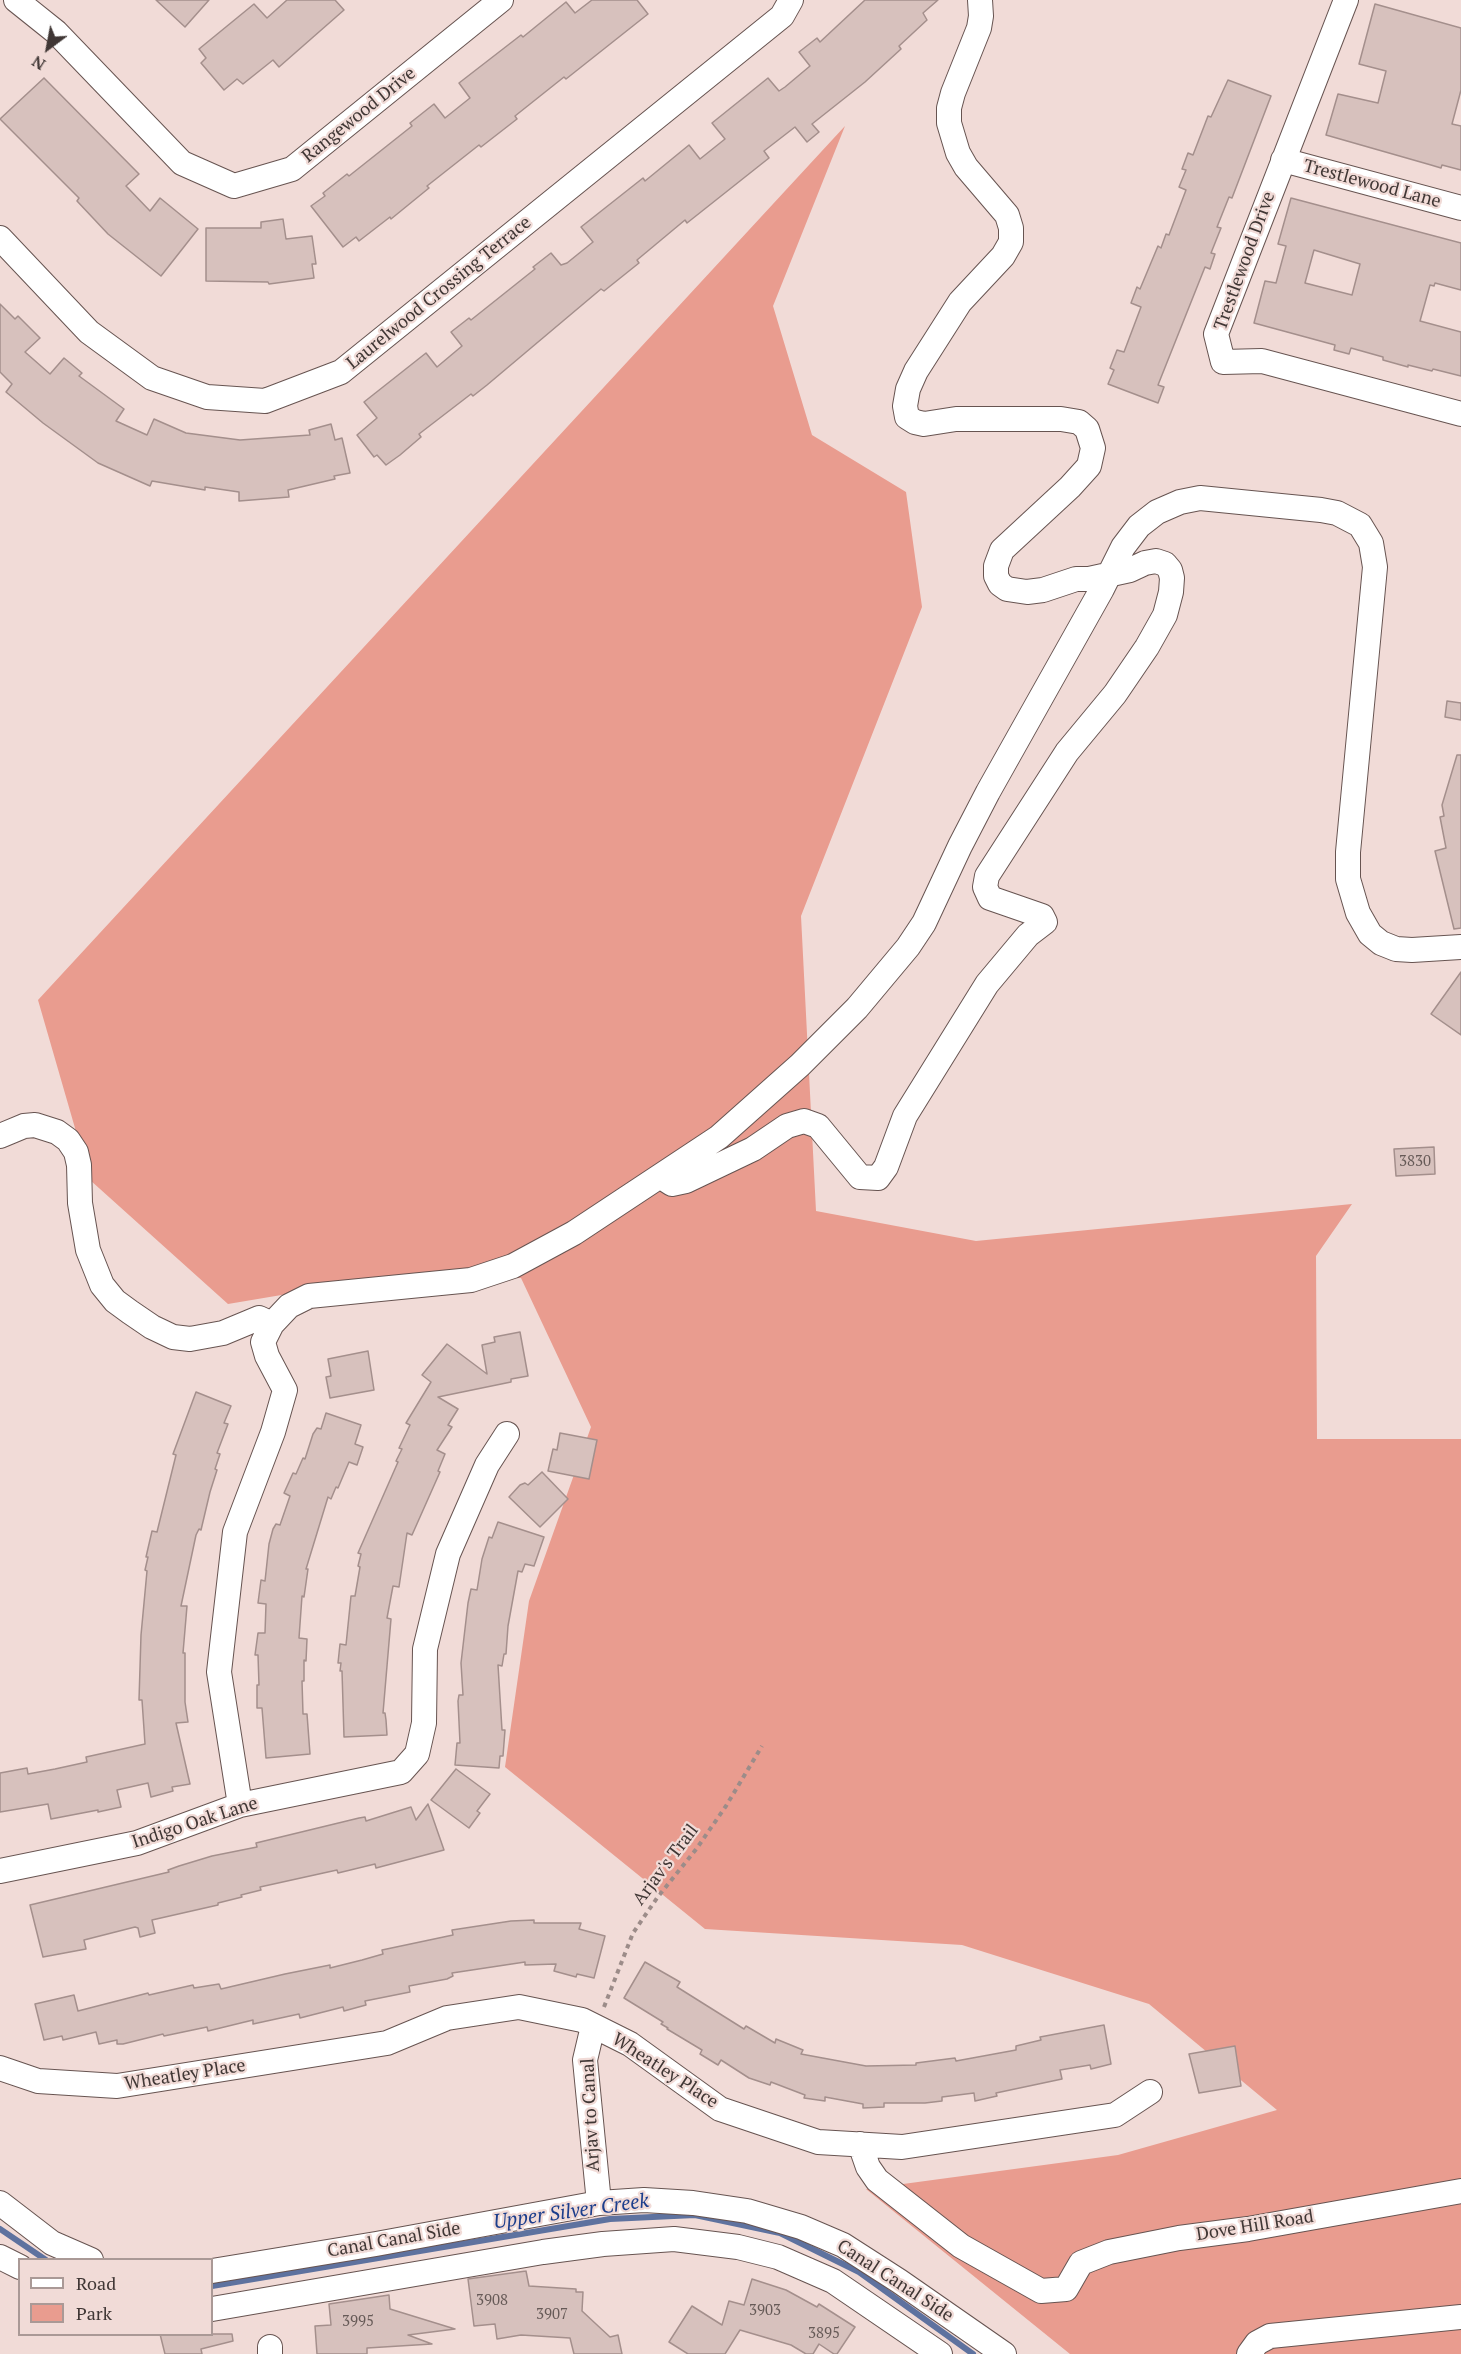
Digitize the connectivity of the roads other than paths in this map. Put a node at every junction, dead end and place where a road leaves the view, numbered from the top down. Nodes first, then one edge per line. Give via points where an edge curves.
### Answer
1 (16, 0) edge
2 (501, 0) edge
3 (791, 0) edge
4 (980, 0) edge
5 (1346, 0) edge
6 (1283, 160) junction
7 (1461, 208) edge
8 (0, 238) edge
9 (1461, 414) edge
10 (1109, 574) junction
11 (1461, 947) edge
12 (0, 1136) edge
13 (661, 1177) junction
14 (272, 1324) junction
15 (507, 1434) dead end
16 (240, 1805) junction
17 (0, 1871) edge
18 (598, 2016) junction
19 (0, 2068) edge
20 (1150, 2092) dead end
21 (860, 2145) junction
22 (1461, 2191) edge
23 (599, 2203) junction
24 (0, 2204) edge
25 (0, 2257) edge
26 (89, 2258) edge
27 (18, 2266) edge
28 (213, 2271) edge
29 (213, 2309) edge
30 (1461, 2317) edge
31 (940, 2354) edge
32 (1004, 2354) edge
33 (1249, 2354) edge

1 - 2 street, Rangewood Drive via 56,32 182,163 234,186 292,169
3 - 8 street, Laurelwood Crossing Terrace via 782,16 341,372 265,401 207,397 152,378 89,332
4 - 10 street via 979,28 953,93 949,123 966,167 1007,215 1011,242 956,309 916,371 905,406 908,417 924,424 956,419 1061,419 1087,429 1093,448 1089,466 1002,550 996,576 1007,589 1027,592
5 - 6 street, Trestlewood Drive
6 - 7 street, Trestlewood Lane
6 - 9 street, Trestlewood Drive via 1216,334 1223,362 1262,361
10 - 11 street via 1139,526 1179,502 1200,498 1321,510 1360,525 1371,543 1375,567 1348,879 1358,913 1370,934 1381,943 1412,950
10 - 13 street via 908,947 857,1008 800,1065 719,1137
10 - 13 street via 1156,561 1165,564 1172,578 1165,615 1115,694 1067,752 987,876 985,887 990,898 1042,916 1045,922 1028,935 987,984 905,1116 878,1178 860,1177 812,1122 797,1122 753,1149 686,1181 672,1184
12 - 14 street via 35,1125 52,1129 68,1140 79,1165 80,1203 88,1250 102,1284 130,1312 173,1337 190,1340 223,1333 259,1318
13 - 14 street via 574,1233 513,1266 471,1280 309,1296 289,1306
14 - 16 street via 263,1342 285,1390 235,1533 219,1672
15 - 16 street, Indigo Oak Lane via 487,1465 447,1554 425,1649 424,1723 417,1754 401,1772
16 - 17 street, Indigo Oak Lane via 137,1843
18 - 19 street, Wheatley Place via 582,2020 519,2007 447,2018 387,2043 117,2086 38,2081
18 - 21 street, Wheatley Place via 720,2109 818,2142
18 - 23 street, Arjav to Canal via 585,2060
20 - 21 street, Wheatley Place via 1115,2115 902,2147
21 - 22 street, Dove Hill Road via 877,2180 961,2246 1041,2291 1066,2289 1081,2263 1109,2252
23 - 28 street, Canal Canal Side
23 - 32 street, Canal Canal Side via 693,2203 747,2211 801,2227 843,2245
24 - 26 street via 52,2243
25 - 27 street
29 - 31 street, Canal Canal Side via 267,2312 543,2252 674,2239 738,2247 789,2262 833,2281
30 - 33 street via 1270,2336 1257,2343

